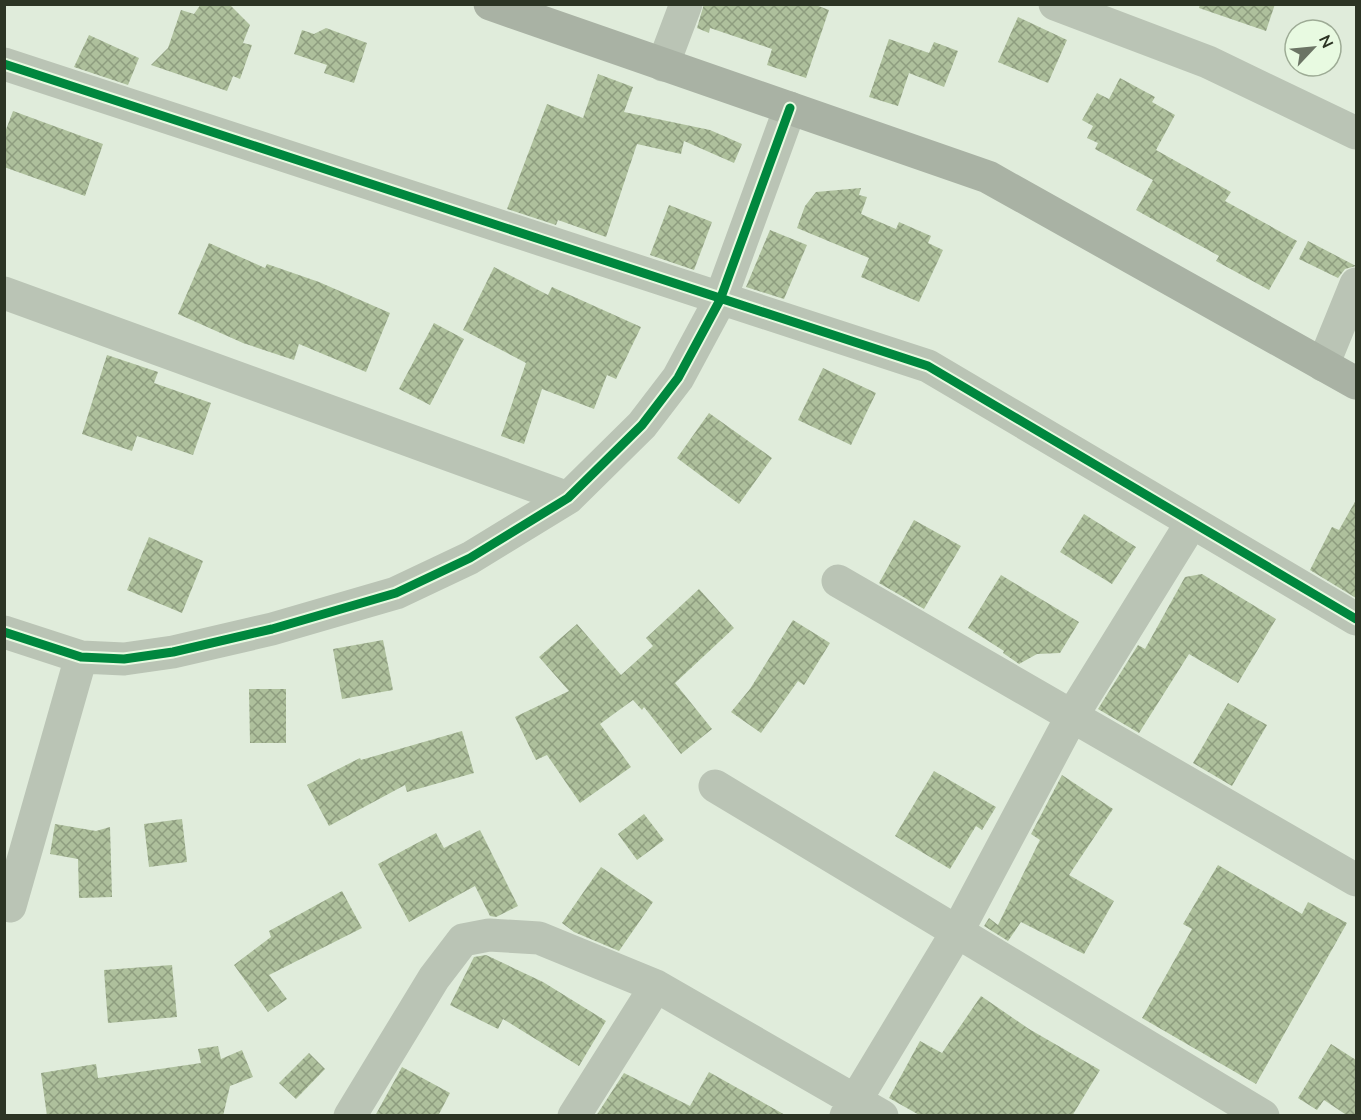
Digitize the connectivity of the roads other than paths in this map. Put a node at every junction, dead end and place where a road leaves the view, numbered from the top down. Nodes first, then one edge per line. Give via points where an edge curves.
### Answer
1 (490, 4) edge
2 (686, 4) edge
3 (1055, 4) edge
4 (4, 64) edge
5 (663, 64) junction
6 (790, 108) junction
7 (1356, 133) edge
8 (1356, 284) edge
9 (4, 293) edge
10 (720, 300) junction
11 (1323, 365) junction
12 (1356, 383) edge
13 (568, 498) junction
14 (1192, 522) junction
15 (838, 581) dead end
16 (1356, 619) edge
17 (4, 632) edge
18 (81, 657) junction
19 (1072, 716) junction
20 (715, 786) dead end
21 (1356, 880) edge
22 (10, 906) dead end
23 (957, 932) junction
24 (656, 986) junction
25 (861, 1110) edge
26 (350, 1116) edge
27 (574, 1116) edge
28 (1263, 1116) edge

1 - 5 main road
2 - 5 street
3 - 7 street via 1208,62
4 - 10 street
5 - 6 main road
6 - 10 street
6 - 11 main road via 988,177
8 - 11 street
9 - 13 street
10 - 13 street via 678,378 642,425
10 - 14 street via 928,366
11 - 12 main road
13 - 18 street via 470,558 396,593 272,629 173,652 124,658
14 - 16 street
14 - 19 street
15 - 19 street
17 - 18 street
18 - 22 street
19 - 21 street
19 - 23 street
20 - 23 street
23 - 25 street
23 - 28 street
24 - 25 street
24 - 26 street via 539,938 489,934 463,940 434,978
24 - 27 street

